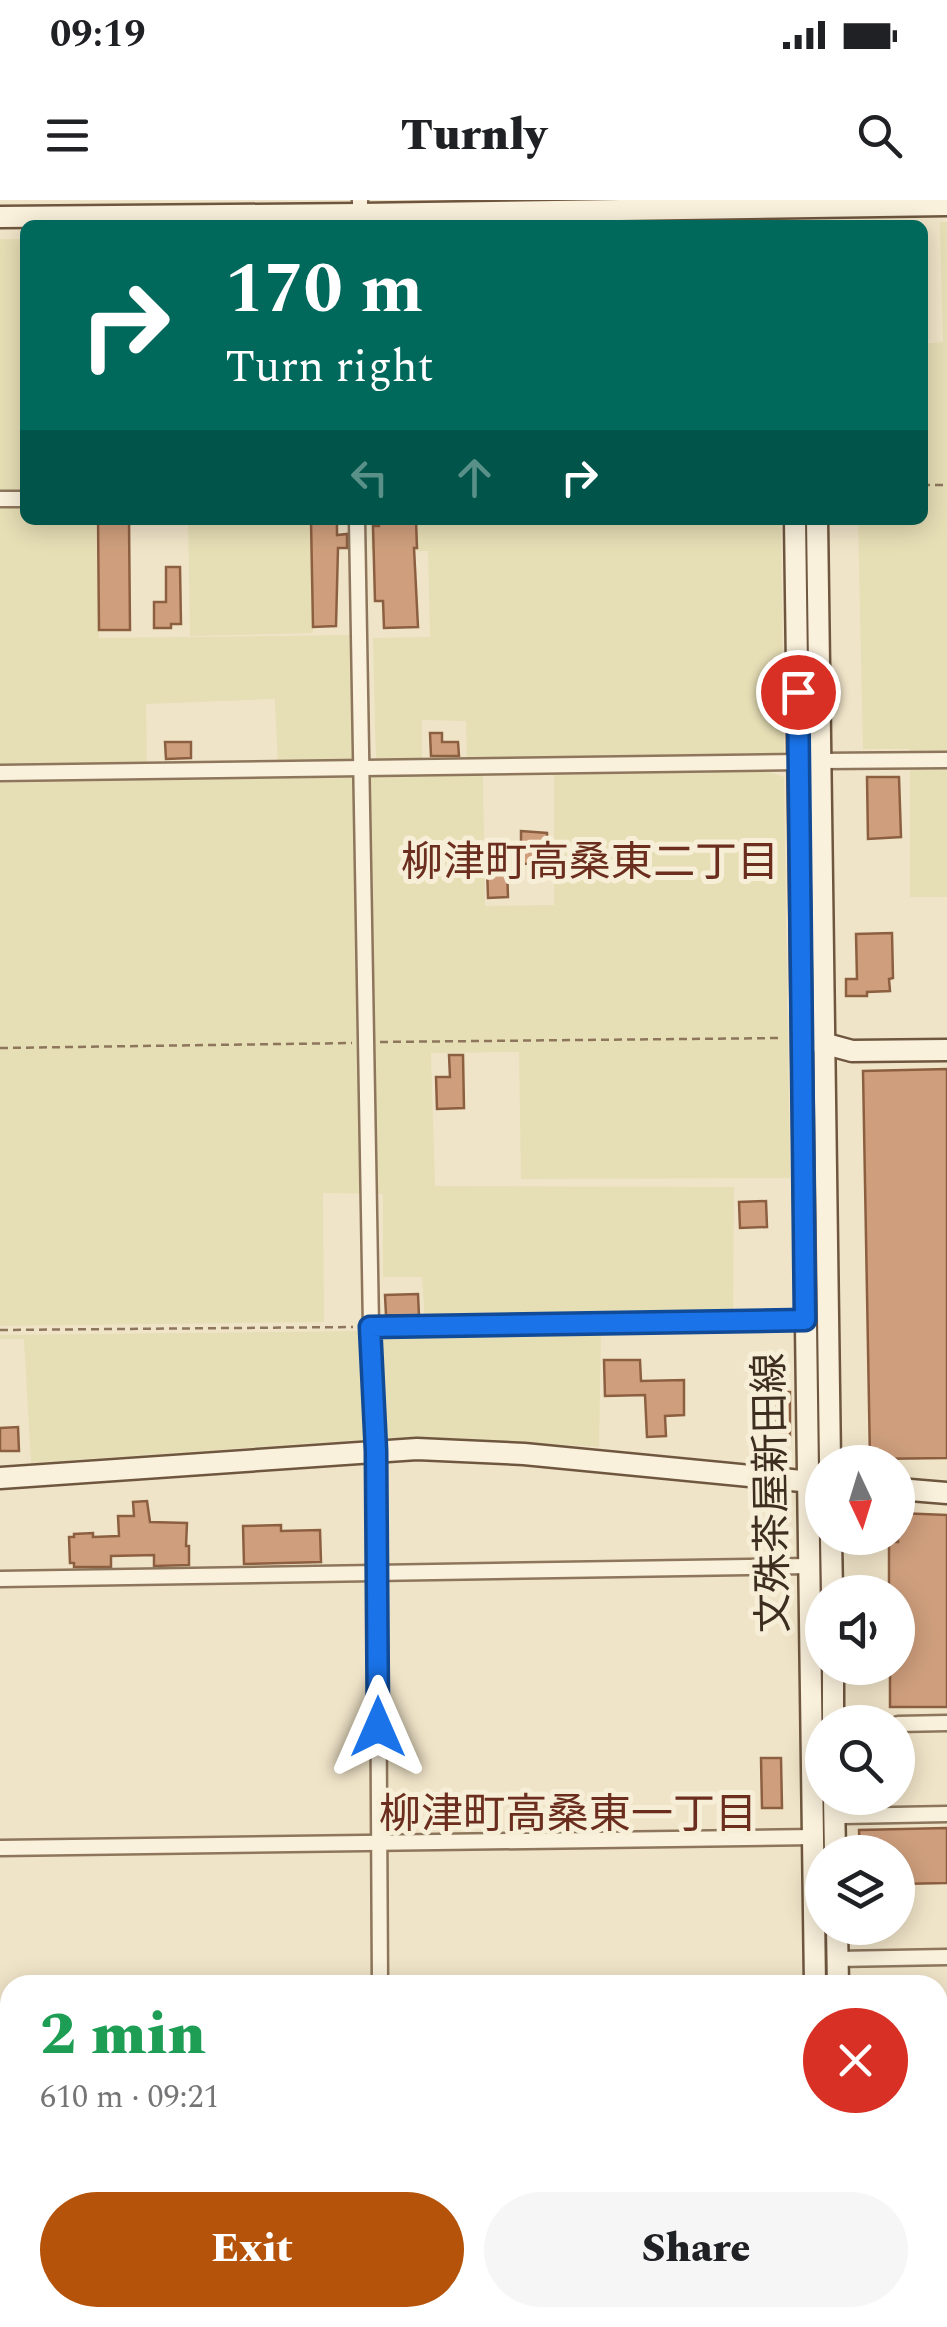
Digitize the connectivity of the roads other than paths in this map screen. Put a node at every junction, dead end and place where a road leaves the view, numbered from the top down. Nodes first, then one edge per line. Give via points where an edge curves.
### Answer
1 (947, 205) edge
2 (360, 213) edge
3 (806, 214) edge
4 (0, 217) edge
5 (357, 525) edge
6 (794, 525) edge
7 (818, 525) edge
8 (947, 760) edge
9 (821, 761) junction
10 (799, 762) junction
11 (362, 768) junction
12 (0, 773) edge
13 (813, 1041) junction
14 (947, 1050) edge
15 (805, 1320) junction
16 (370, 1327) junction
17 (812, 1445) edge
18 (829, 1445) edge
19 (376, 1451) junction
20 (0, 1478) edge
21 (805, 1481) edge
22 (915, 1490) edge
23 (947, 1493) edge
24 (809, 1555) edge
25 (808, 1566) junction
26 (377, 1572) junction
27 (0, 1579) edge
28 (947, 1723) edge
29 (915, 1724) edge
30 (915, 1812) edge
31 (947, 1814) edge
32 (814, 1835) edge
33 (805, 1837) edge
34 (378, 1843) junction
35 (0, 1848) edge
36 (815, 1945) edge
37 (838, 1945) edge
38 (947, 1957) edge
39 (838, 1959) junction
40 (380, 1975) edge
41 (815, 1975) edge
42 (838, 1975) edge

1 - 3 main road
2 - 3 main road
2 - 4 main road
5 - 11 street
6 - 10 main road, 文殊茶屋新田線
7 - 9 main road
8 - 9 street
9 - 13 main road
10 - 11 street
10 - 13 main road, 文殊茶屋新田線
11 - 12 street
11 - 16 street
13 - 14 main road via 852,1050
13 - 15 main road, 文殊茶屋新田線
13 - 18 main road
15 - 16 street
15 - 17 main road, 文殊茶屋新田線
16 - 19 street
19 - 20 main road
19 - 21 main road via 524,1454
19 - 26 street
22 - 23 main road
24 - 25 main road, 文殊茶屋新田線
25 - 26 street
25 - 32 main road, 文殊茶屋新田線
26 - 27 street
26 - 34 street
28 - 29 street
30 - 31 street
33 - 34 street
34 - 35 street
34 - 40 street
36 - 41 main road, 文殊茶屋新田線
37 - 39 main road
38 - 39 street
39 - 42 main road

